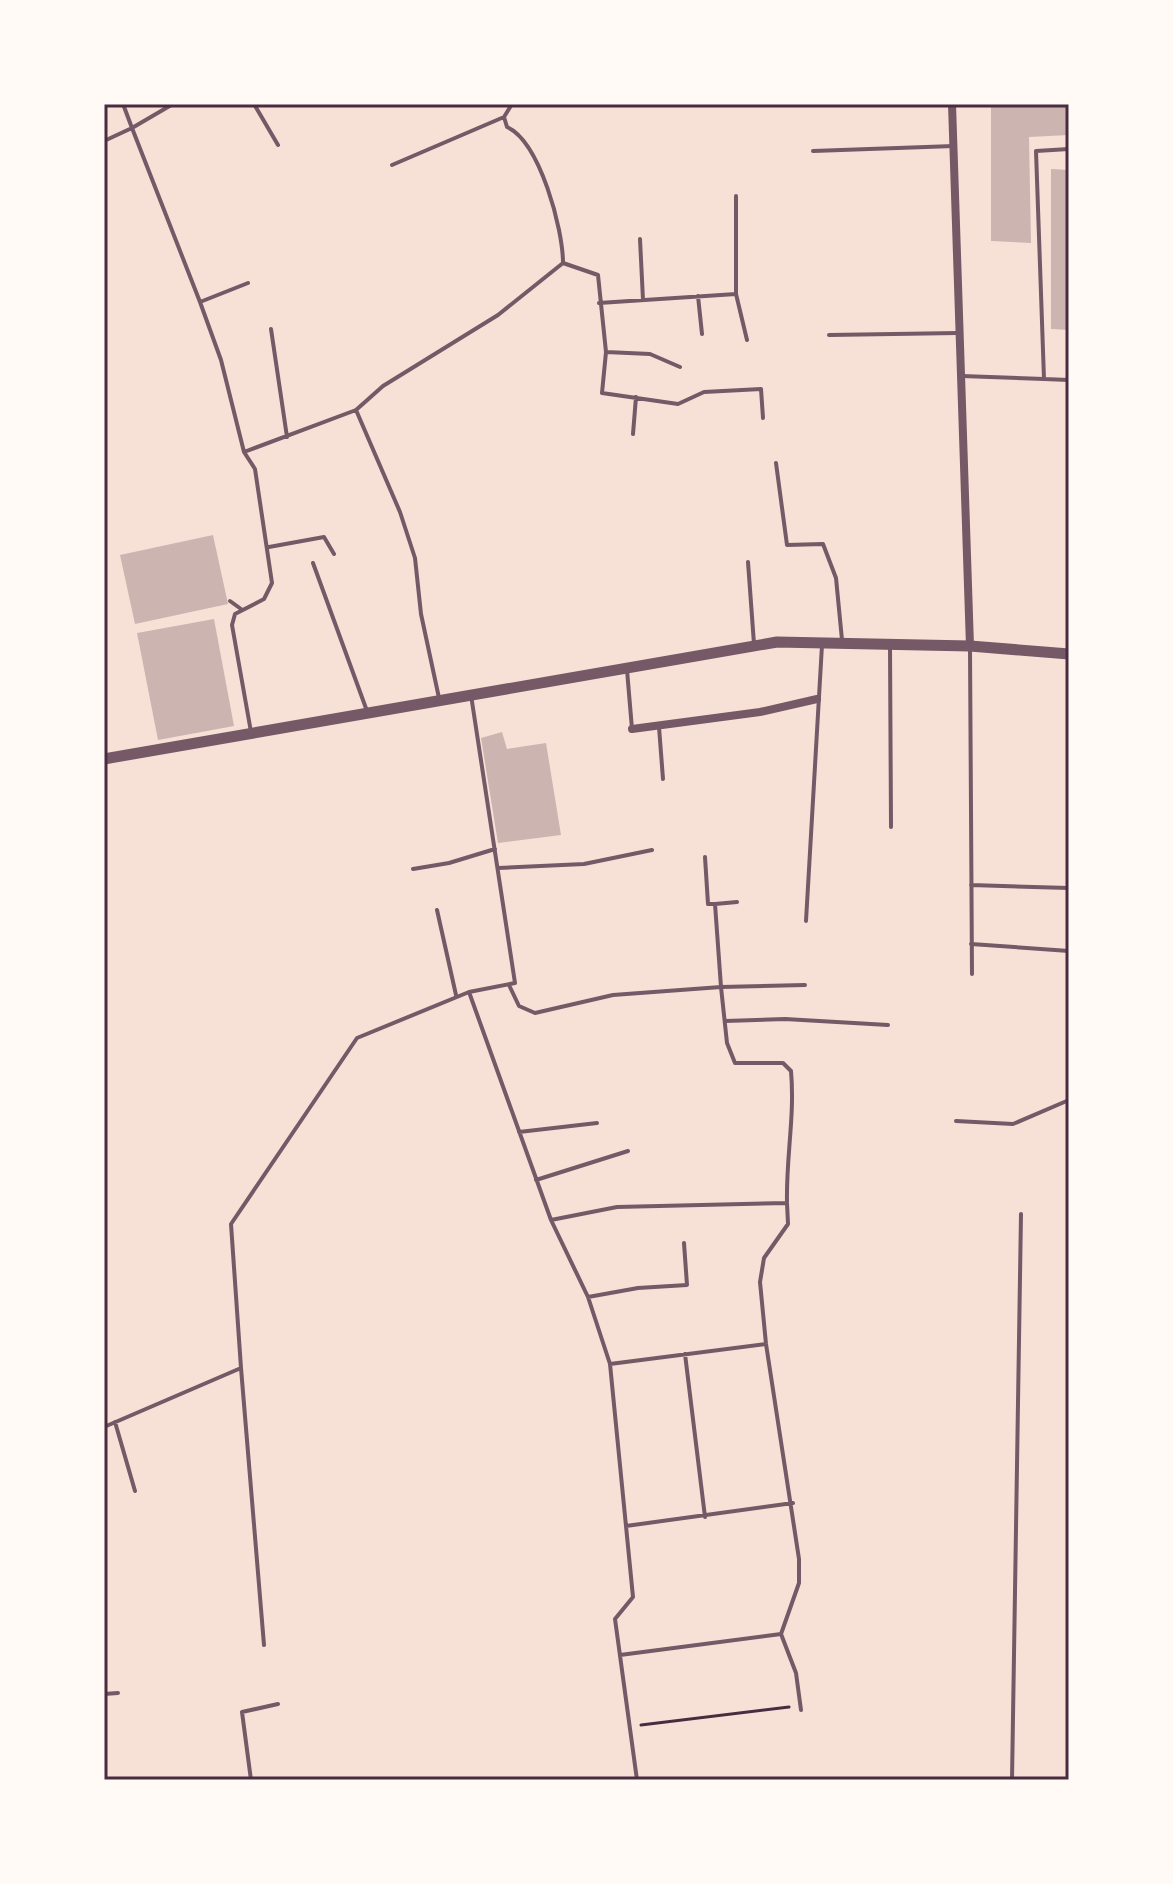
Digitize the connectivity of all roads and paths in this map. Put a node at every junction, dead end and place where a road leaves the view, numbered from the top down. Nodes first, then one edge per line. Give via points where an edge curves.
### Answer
1 (123, 104) edge
2 (173, 104) edge
3 (254, 104) edge
4 (512, 104) edge
5 (952, 104) edge
6 (504, 117) junction
7 (132, 128) junction
8 (104, 141) edge
9 (278, 145) dead end
10 (954, 146) junction
11 (1069, 149) edge
12 (813, 151) dead end
13 (392, 165) dead end
14 (736, 196) dead end
15 (640, 239) dead end
16 (563, 263) junction
17 (248, 283) dead end
18 (736, 294) junction
19 (698, 296) junction
20 (643, 300) junction
21 (200, 302) junction
22 (599, 303) junction
23 (271, 329) dead end
24 (960, 333) junction
25 (702, 334) dead end
26 (829, 335) dead end
27 (747, 340) dead end
28 (606, 352) junction
29 (680, 367) dead end
30 (962, 376) junction
31 (1044, 379) junction
32 (1069, 380) edge
33 (636, 397) junction
34 (356, 410) junction
35 (763, 418) dead end
36 (633, 434) dead end
37 (287, 438) junction
38 (244, 452) junction
39 (776, 463) dead end
40 (269, 547) junction
41 (334, 554) dead end
42 (748, 562) dead end
43 (313, 563) dead end
44 (230, 601) dead end
45 (241, 609) junction
46 (822, 642) junction
47 (842, 642) junction
48 (890, 644) junction
49 (754, 646) junction
50 (970, 646) junction
51 (1069, 654) edge
52 (626, 667) junction
53 (470, 693) junction
54 (439, 699) junction
55 (817, 699) junction
56 (367, 711) junction
57 (659, 725) junction
58 (632, 729) joint
59 (251, 732) junction
60 (104, 759) edge
61 (663, 779) dead end
62 (891, 827) dead end
63 (495, 849) junction
64 (652, 850) dead end
65 (705, 857) dead end
66 (498, 868) junction
67 (413, 869) dead end
68 (971, 885) junction
69 (1069, 888) edge
70 (737, 902) dead end
71 (715, 904) junction
72 (437, 910) dead end
73 (806, 921) dead end
74 (971, 944) junction
75 (1069, 951) edge
76 (972, 974) dead end
77 (509, 985) junction
78 (805, 985) dead end
79 (721, 987) junction
80 (469, 992) junction
81 (456, 995) junction
82 (725, 1021) junction
83 (888, 1025) dead end
84 (1069, 1100) edge
85 (956, 1121) dead end
86 (597, 1123) dead end
87 (519, 1132) junction
88 (628, 1151) dead end
89 (536, 1180) junction
90 (787, 1203) junction
91 (1021, 1214) dead end
92 (551, 1220) junction
93 (684, 1243) dead end
94 (588, 1297) junction
95 (766, 1344) junction
96 (685, 1354) junction
97 (610, 1364) junction
98 (241, 1368) junction
99 (115, 1422) junction
100 (104, 1427) edge
101 (135, 1491) dead end
102 (793, 1503) junction
103 (705, 1517) junction
104 (626, 1526) junction
105 (781, 1634) junction
106 (264, 1645) dead end
107 (620, 1655) junction
108 (118, 1693) dead end
109 (104, 1694) edge
110 (278, 1704) dead end
111 (790, 1707) dead end
112 (801, 1710) dead end
113 (630, 1727) junction
114 (251, 1780) edge
115 (637, 1780) edge
116 (1012, 1780) edge

1 - 7 lane
2 - 7 lane
3 - 9 lane
4 - 6 lane
5 - 10 street
6 - 13 lane
6 - 16 lane via 507,127 518,132 547,187 563,240
7 - 8 lane
7 - 21 lane
10 - 12 lane
10 - 24 street
11 - 31 lane via 1036,151
14 - 18 lane
15 - 20 lane
16 - 22 lane via 598,275
16 - 34 lane via 498,315 383,386
17 - 21 lane
18 - 19 lane
18 - 27 lane
19 - 20 lane
19 - 25 lane
20 - 22 lane
21 - 38 lane
22 - 28 lane
23 - 37 lane
24 - 26 lane
24 - 30 street
28 - 29 lane via 650,354
28 - 33 lane via 602,393
30 - 31 lane
30 - 50 street
31 - 32 lane
33 - 35 lane via 678,404 704,392 761,389
33 - 36 lane
34 - 37 lane
34 - 54 lane via 415,558
37 - 38 lane
38 - 40 lane via 255,469
39 - 47 lane via 787,545 823,544 836,578
40 - 41 lane via 324,537
40 - 45 lane via 269,592 257,604
42 - 49 lane
43 - 56 lane
44 - 45 lane
45 - 59 lane via 233,618 233,636
46 - 47 street
46 - 49 street
46 - 55 lane
47 - 48 street
48 - 50 street
48 - 62 lane
49 - 52 street
50 - 51 street
50 - 68 lane
52 - 53 street
52 - 58 lane
53 - 54 street
53 - 63 lane
54 - 56 street
55 - 57 street
55 - 73 lane
56 - 59 street
57 - 58 street
57 - 61 lane
59 - 60 street via 190,739
63 - 66 lane
63 - 67 lane
64 - 66 lane via 584,864
65 - 71 lane via 708,904
66 - 77 lane via 515,983
68 - 69 lane
68 - 74 lane
70 - 71 lane
71 - 79 lane
72 - 81 lane
74 - 75 lane
74 - 76 lane
77 - 79 lane via 519,1006 535,1013 613,995
77 - 80 lane
78 - 79 lane
79 - 82 lane
80 - 81 lane
80 - 87 lane
81 - 98 lane via 357,1038 231,1224
82 - 83 lane
82 - 90 lane via 735,1063 783,1063 791,1071
84 - 85 lane via 1013,1124
86 - 87 lane
87 - 89 lane
88 - 89 lane
89 - 92 lane
90 - 92 lane via 617,1207
90 - 95 lane via 788,1224 764,1258 760,1282
91 - 116 lane
92 - 94 lane
93 - 94 lane via 687,1285
94 - 97 lane
95 - 96 lane
95 - 102 lane
96 - 97 lane
96 - 103 lane
97 - 104 lane
98 - 99 lane
98 - 106 lane
99 - 100 lane
99 - 101 lane
102 - 103 lane
102 - 105 lane via 799,1583
103 - 104 lane
104 - 107 lane via 633,1597 615,1619
105 - 107 lane
105 - 112 lane via 796,1673
107 - 113 lane
108 - 109 lane
110 - 114 lane via 242,1712
111 - 113 path
113 - 115 lane

